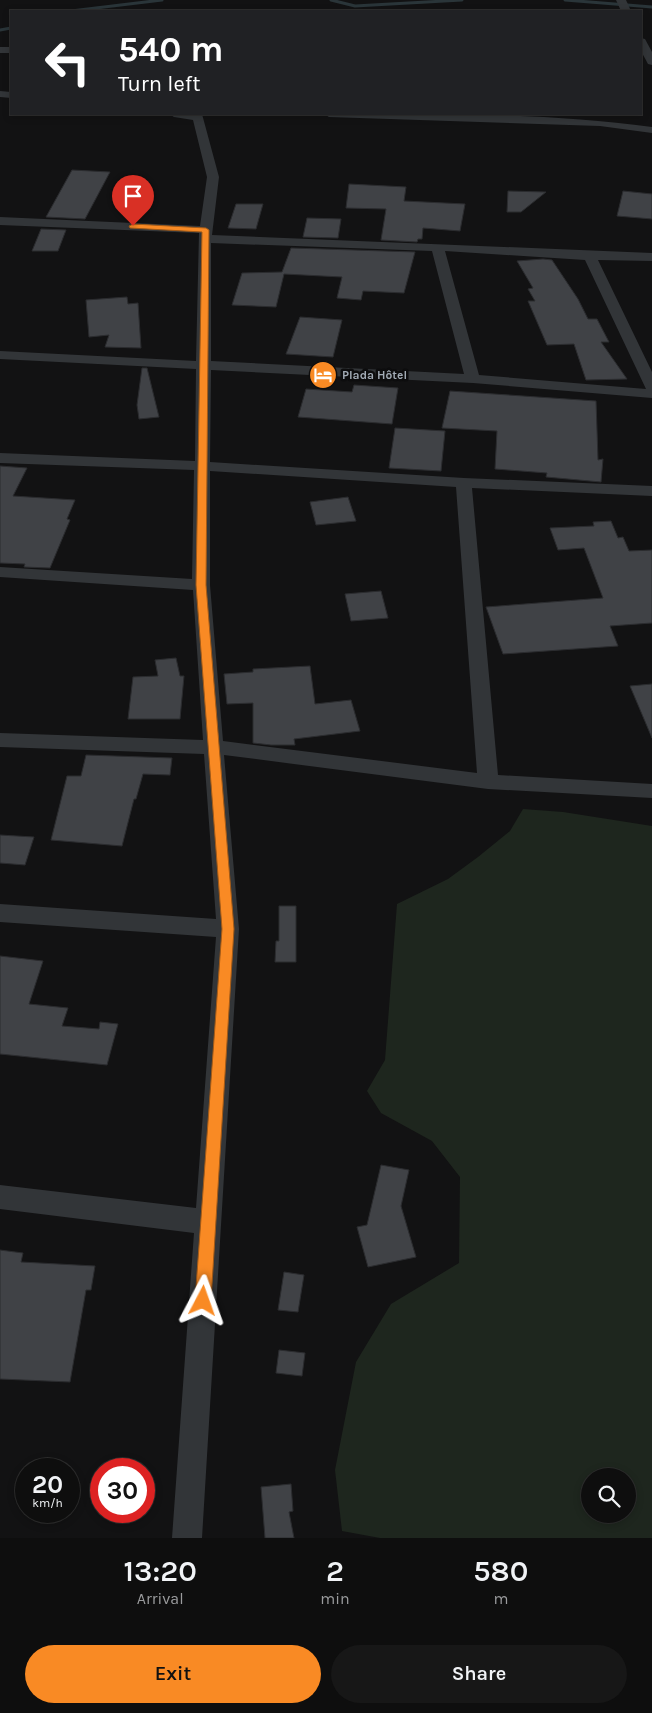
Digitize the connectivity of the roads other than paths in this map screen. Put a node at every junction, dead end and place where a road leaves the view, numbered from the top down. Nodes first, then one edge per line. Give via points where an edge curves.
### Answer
1 (642, 43) edge
2 (652, 62) edge
3 (356, 115) edge
4 (198, 116) edge
5 (652, 130) edge
6 (0, 221) edge
7 (205, 234) junction
8 (436, 247) junction
9 (590, 256) junction
10 (652, 257) edge
11 (0, 355) edge
12 (203, 366) junction
13 (473, 379) junction
14 (652, 387) edge
15 (652, 394) edge
16 (0, 458) edge
17 (203, 466) junction
18 (464, 483) junction
19 (652, 491) edge
20 (0, 572) edge
21 (201, 585) junction
22 (0, 740) edge
23 (215, 747) junction
24 (488, 782) junction
25 (652, 791) edge
26 (0, 913) edge
27 (228, 929) junction
28 (0, 1197) edge
29 (208, 1222) junction
30 (187, 1538) edge

1 - 2 street
3 - 5 street via 600,124
4 - 7 street via 213,177
6 - 7 street
7 - 8 street
7 - 12 street
8 - 9 street
8 - 13 street
9 - 10 street
9 - 14 street
11 - 12 street
12 - 13 street
12 - 17 street
13 - 15 street
16 - 17 street
17 - 18 street
17 - 21 street
18 - 19 street
18 - 24 street
20 - 21 street
21 - 23 street
22 - 23 street
23 - 24 street
23 - 27 street
24 - 25 street
26 - 27 street
27 - 29 street
28 - 29 street
29 - 30 street

